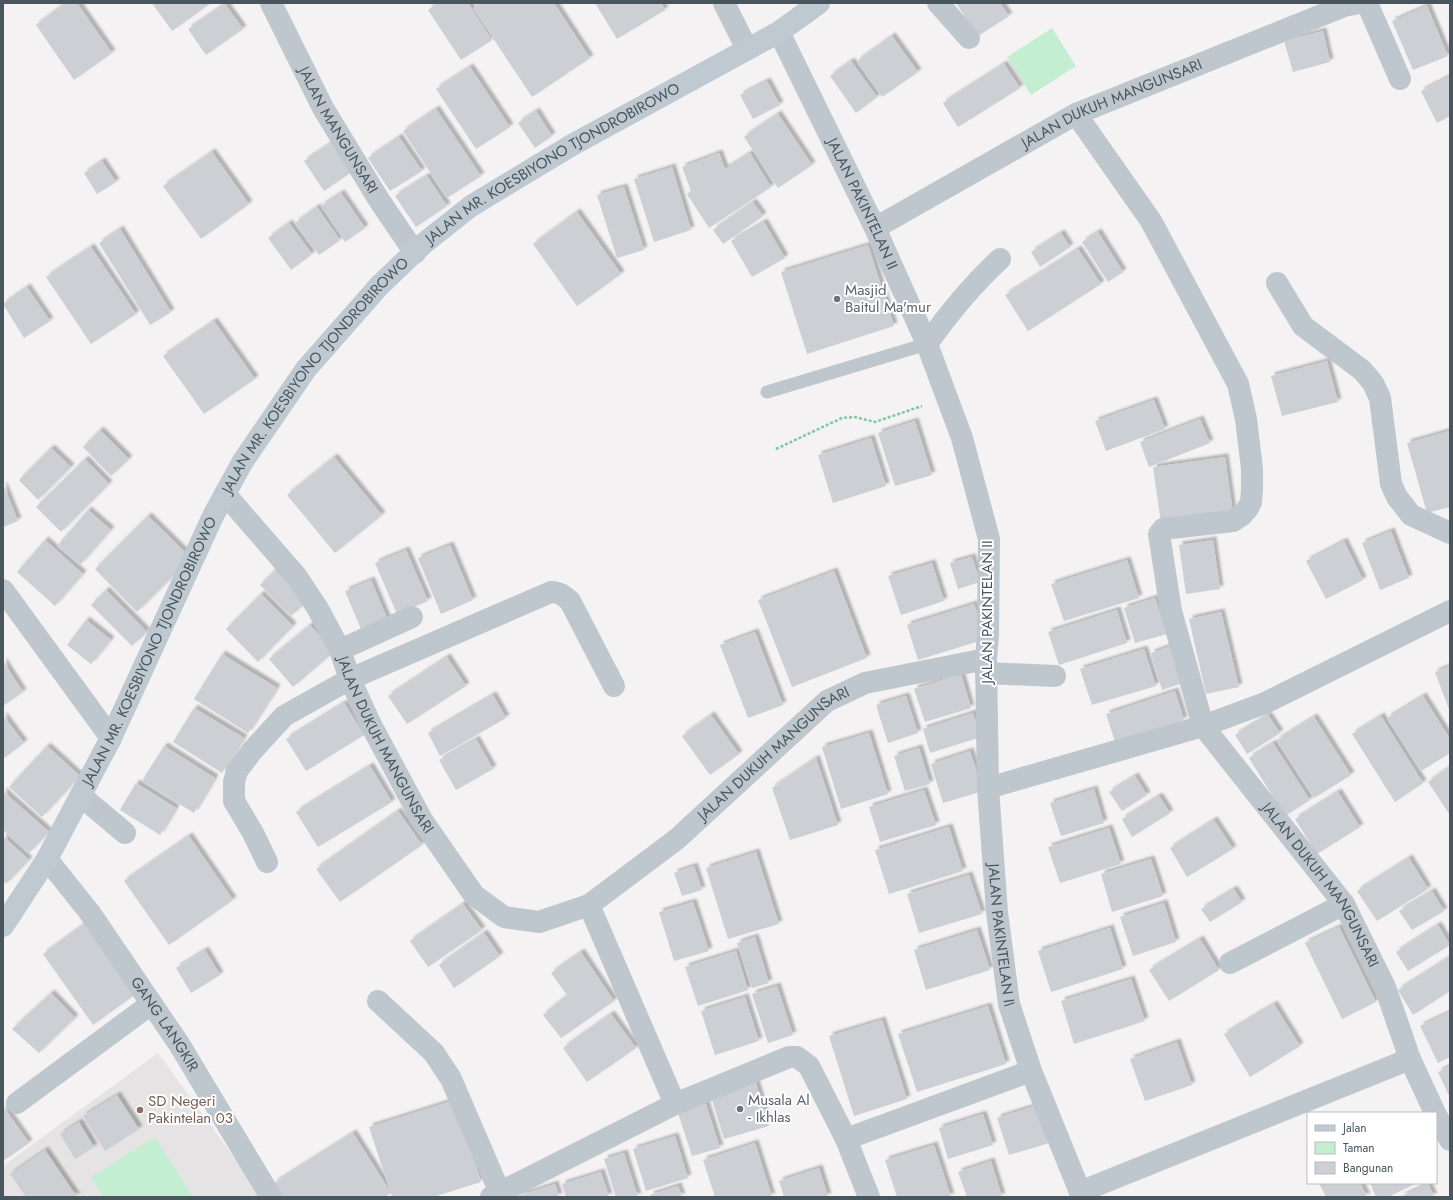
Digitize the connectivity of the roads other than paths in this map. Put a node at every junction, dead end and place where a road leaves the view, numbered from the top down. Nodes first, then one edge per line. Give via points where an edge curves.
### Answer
1 (271, 3) edge
2 (724, 3) edge
3 (819, 3) edge
4 (938, 3) edge
5 (1359, 3) edge
6 (1367, 3) edge
7 (780, 32) junction
8 (969, 38) dead end
9 (748, 49) junction
10 (1400, 79) dead end
11 (1076, 114) junction
12 (875, 228) junction
13 (414, 253) junction
14 (1000, 259) dead end
15 (1277, 283) dead end
16 (927, 344) junction
17 (767, 392) dead end
18 (225, 494) junction
19 (1450, 533) edge
20 (3, 590) edge
21 (1450, 611) edge
22 (412, 617) dead end
23 (340, 650) junction
24 (986, 666) junction
25 (1055, 676) dead end
26 (350, 679) junction
27 (614, 686) dead end
28 (1203, 726) junction
29 (111, 738) junction
30 (988, 788) junction
31 (81, 796) junction
32 (125, 833) dead end
33 (47, 859) junction
34 (267, 862) dead end
35 (1344, 904) junction
36 (589, 905) junction
37 (3, 926) edge
38 (1230, 963) dead end
39 (378, 1001) dead end
40 (151, 1004) junction
41 (1410, 1059) junction
42 (1031, 1071) junction
43 (17, 1103) dead end
44 (675, 1104) junction
45 (1435, 1112) edge
46 (1437, 1116) edge
47 (846, 1140) junction
48 (1450, 1140) edge
49 (1081, 1194) edge
50 (496, 1195) edge
51 (271, 1197) edge
52 (869, 1197) edge

1 - 13 street, JALAN MANGUNSARI via 323,108
2 - 9 street
3 - 7 main road, JALAN MR. KOESBIYONO TJONDROBIROWO
4 - 8 street
5 - 11 street, JALAN DUKUH MANGUNSARI via 1344,6
6 - 10 street
7 - 9 main road, JALAN MR. KOESBIYONO TJONDROBIROWO
7 - 12 street, JALAN PAKINTELAN II
9 - 13 main road, JALAN MR. KOESBIYONO TJONDROBIROWO via 572,145 471,206
11 - 12 street, JALAN DUKUH MANGUNSARI
11 - 28 street, JALAN DUKUH MANGUNSARI via 1151,221 1238,384 1246,419 1252,483 1251,502 1248,508 1232,521 1161,530 1159,534 1171,611
12 - 16 street, JALAN PAKINTELAN II
13 - 18 main road, JALAN MR. KOESBIYONO TJONDROBIROWO via 378,286 306,369 243,461
14 - 16 street via 952,309
15 - 19 street via 1303,326 1362,370 1373,383 1380,398 1392,484 1397,497 1411,514
16 - 17 lane
16 - 24 street, JALAN PAKINTELAN II via 962,438 989,539
18 - 23 street, JALAN DUKUH MANGUNSARI via 297,577
18 - 29 main road, JALAN MR. KOESBIYONO TJONDROBIROWO
20 - 29 street
21 - 28 street via 1265,703
22 - 23 street
23 - 26 street, JALAN DUKUH MANGUNSARI
24 - 25 street, JALAN DUKUH MANGUNSARI
24 - 30 street, JALAN PAKINTELAN II
24 - 36 street, JALAN DUKUH MANGUNSARI via 865,683 826,701 677,838
26 - 27 street via 551,592 557,592 570,602
26 - 34 street via 284,716 237,771 234,801
26 - 36 street, JALAN DUKUH MANGUNSARI via 371,725 422,820 474,895 504,917 539,922
28 - 30 street
28 - 35 street, JALAN DUKUH MANGUNSARI
29 - 31 main road, JALAN MR. KOESBIYONO TJONDROBIROWO
30 - 42 street, JALAN PAKINTELAN II via 997,912 1009,1004
31 - 32 street
31 - 33 main road, JALAN MR. KOESBIYONO TJONDROBIROWO
33 - 37 main road, JALAN MR. KOESBIYONO TJONDROBIROWO
33 - 40 street, GANG LANGKIR via 90,913
35 - 38 street
35 - 41 street, JALAN DUKUH MANGUNSARI via 1385,986
36 - 44 street
39 - 50 street via 434,1053 447,1073
40 - 43 street
40 - 51 street, GANG LANGKIR via 179,1044
41 - 45 street, JALAN DUKUH MANGUNSARI
41 - 49 street
42 - 47 street
42 - 49 street, JALAN PAKINTELAN II
44 - 47 street via 789,1057 797,1057 809,1066
44 - 50 street
46 - 48 street, JALAN DUKUH MANGUNSARI
47 - 52 street

